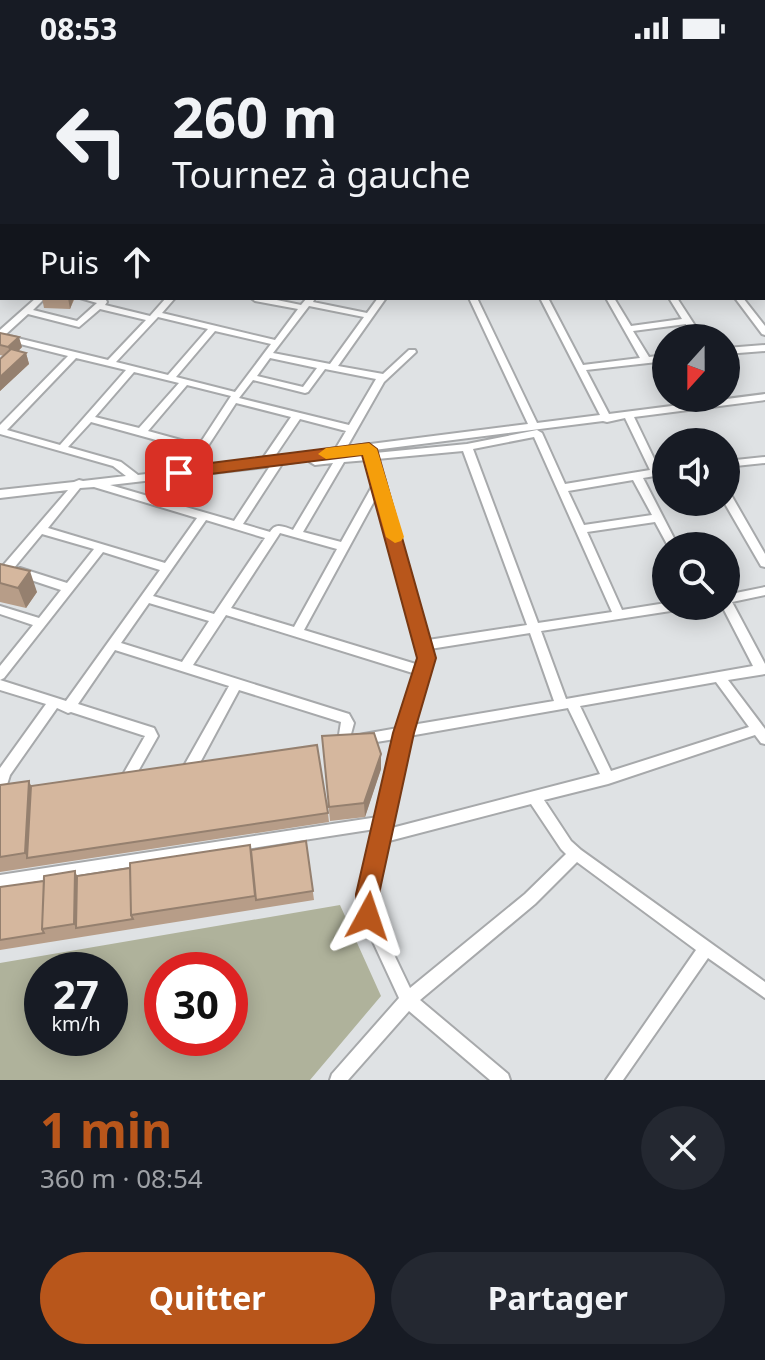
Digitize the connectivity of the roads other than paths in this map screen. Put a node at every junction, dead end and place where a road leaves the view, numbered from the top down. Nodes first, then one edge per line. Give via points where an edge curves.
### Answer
1 (39, 300) edge
2 (169, 300) edge
3 (276, 300) edge
4 (381, 300) edge
5 (474, 300) edge
6 (545, 300) edge
7 (611, 300) edge
8 (674, 300) edge
9 (741, 300) edge
10 (103, 302) edge
11 (307, 303) edge
12 (27, 311) junction
13 (369, 316) junction
14 (154, 317) junction
15 (688, 321) junction
16 (761, 321) edge
17 (690, 324) edge
18 (213, 328) junction
19 (628, 329) junction
20 (765, 332) edge
21 (0, 336) edge
22 (277, 343) junction
23 (765, 348) edge
24 (740, 350) edge
25 (412, 352) dead end
26 (74, 354) junction
27 (268, 355) junction
28 (652, 359) edge
29 (646, 360) junction
30 (110, 363) junction
31 (328, 366) junction
32 (580, 368) junction
33 (132, 369) junction
34 (251, 377) junction
35 (170, 378) junction
36 (383, 379) junction
37 (185, 382) junction
38 (765, 397) edge
39 (235, 398) junction
40 (297, 416) junction
41 (629, 416) junction
42 (89, 418) junction
43 (607, 419) junction
44 (352, 429) junction
45 (535, 430) junction
46 (0, 431) edge
47 (141, 432) junction
48 (467, 447) junction
49 (62, 448) junction
50 (201, 449) junction
51 (371, 453) junction
52 (340, 456) junction
53 (652, 456) edge
54 (765, 460) edge
55 (278, 462) junction
56 (740, 463) edge
57 (264, 464) junction
58 (202, 470) junction
59 (652, 472) edge
60 (636, 475) junction
61 (134, 477) junction
62 (380, 481) junction
63 (84, 483) junction
64 (563, 488) junction
65 (0, 494) edge
66 (204, 516) junction
67 (738, 516) edge
68 (659, 518) junction
69 (237, 525) junction
70 (40, 529) junction
71 (581, 529) junction
72 (666, 532) edge
73 (296, 534) junction
74 (272, 536) junction
75 (344, 547) junction
76 (101, 548) junction
77 (765, 563) edge
78 (167, 568) junction
79 (4, 573) edge
80 (69, 588) junction
81 (765, 591) edge
82 (740, 597) edge
83 (146, 598) junction
84 (0, 610) edge
85 (652, 610) edge
86 (220, 614) junction
87 (619, 615) junction
88 (737, 620) edge
89 (41, 623) junction
90 (532, 629) junction
91 (297, 633) junction
92 (113, 645) junction
93 (424, 645) junction
94 (185, 667) junction
95 (763, 670) edge
96 (423, 671) junction
97 (0, 675) edge
98 (718, 676) junction
99 (237, 683) junction
100 (0, 685) edge
101 (54, 703) junction
102 (567, 704) junction
103 (68, 708) junction
104 (403, 733) junction
105 (761, 734) edge
106 (344, 741) junction
107 (329, 744) edge
108 (205, 765) edge
109 (190, 768) junction
110 (174, 770) edge
111 (143, 775) edge
112 (1, 777) edge
113 (608, 778) junction
114 (14, 796) edge
115 (0, 798) edge
116 (535, 798) junction
117 (383, 822) junction
118 (380, 837) junction
119 (576, 854) junction
120 (0, 881) edge
121 (706, 948) junction
122 (765, 991) edge
123 (408, 1000) junction
124 (338, 1080) edge
125 (502, 1080) edge
126 (614, 1080) edge

1 - 12 street
2 - 14 street
3 - 11 street
4 - 13 street
5 - 45 street
6 - 32 street
7 - 19 street
8 - 15 street
9 - 16 street
10 - 12 street via 79,324
10 - 14 street
11 - 13 street
11 - 22 street
12 - 21 street
13 - 31 street
14 - 18 street
14 - 30 street
15 - 17 street
15 - 19 street
16 - 20 street
18 - 22 street
18 - 35 street
19 - 29 street
21 - 26 street
22 - 27 street
23 - 24 street
25 - 36 street
26 - 30 street
26 - 46 street
27 - 31 street
27 - 34 street
28 - 29 street
29 - 32 street
30 - 33 street
31 - 34 street via 305,390
31 - 36 street
32 - 43 street
33 - 35 street
33 - 42 street
34 - 39 street
35 - 37 street
36 - 44 street
37 - 39 street
37 - 47 street
38 - 41 street
39 - 40 street
39 - 50 street
40 - 44 street
40 - 57 street
41 - 43 street
41 - 53 street
42 - 47 street
42 - 49 street
43 - 45 street
44 - 52 street
45 - 48 street
45 - 51 street
45 - 64 street
46 - 49 street
47 - 50 street
48 - 51 street
48 - 90 street
49 - 61 street via 117,464
50 - 58 street
51 - 52 street
51 - 62 street
52 - 55 street
52 - 73 street
54 - 56 street
55 - 57 street
55 - 69 street
57 - 58 street
58 - 61 street
59 - 60 street
60 - 64 street
60 - 68 street
61 - 63 street
62 - 75 street
62 - 93 street
63 - 65 street
63 - 66 street
63 - 70 street
64 - 71 street
66 - 69 street
66 - 78 street
67 - 77 street
68 - 71 street
68 - 72 street
69 - 74 street
70 - 76 street
70 - 79 street
71 - 87 street
73 - 74 street via 278,529
73 - 75 street
74 - 86 street
75 - 91 street
76 - 78 street
76 - 80 street
78 - 83 street
79 - 80 street
80 - 89 street
81 - 82 street
83 - 86 street
83 - 92 street
84 - 89 street
85 - 87 street
86 - 91 street
86 - 94 street
87 - 90 street
88 - 95 street
89 - 97 street
90 - 93 street
90 - 102 street
91 - 96 street
92 - 94 street
92 - 103 street
93 - 96 street
94 - 99 street
95 - 98 street
96 - 104 street
98 - 102 street
98 - 105 street
99 - 106 street via 345,718
99 - 109 street
100 - 101 street
101 - 103 street
101 - 112 street
102 - 104 street
102 - 113 street
103 - 111 street via 152,734 120,779
104 - 106 street
104 - 117 street
105 - 113 street
106 - 107 street
108 - 109 street
109 - 110 street
113 - 116 street
114 - 115 street
116 - 118 street
116 - 119 street
117 - 118 street
117 - 120 street
118 - 123 street via 367,894 368,916
119 - 121 street
119 - 123 street
121 - 122 street
121 - 126 street
123 - 124 street
123 - 125 street

